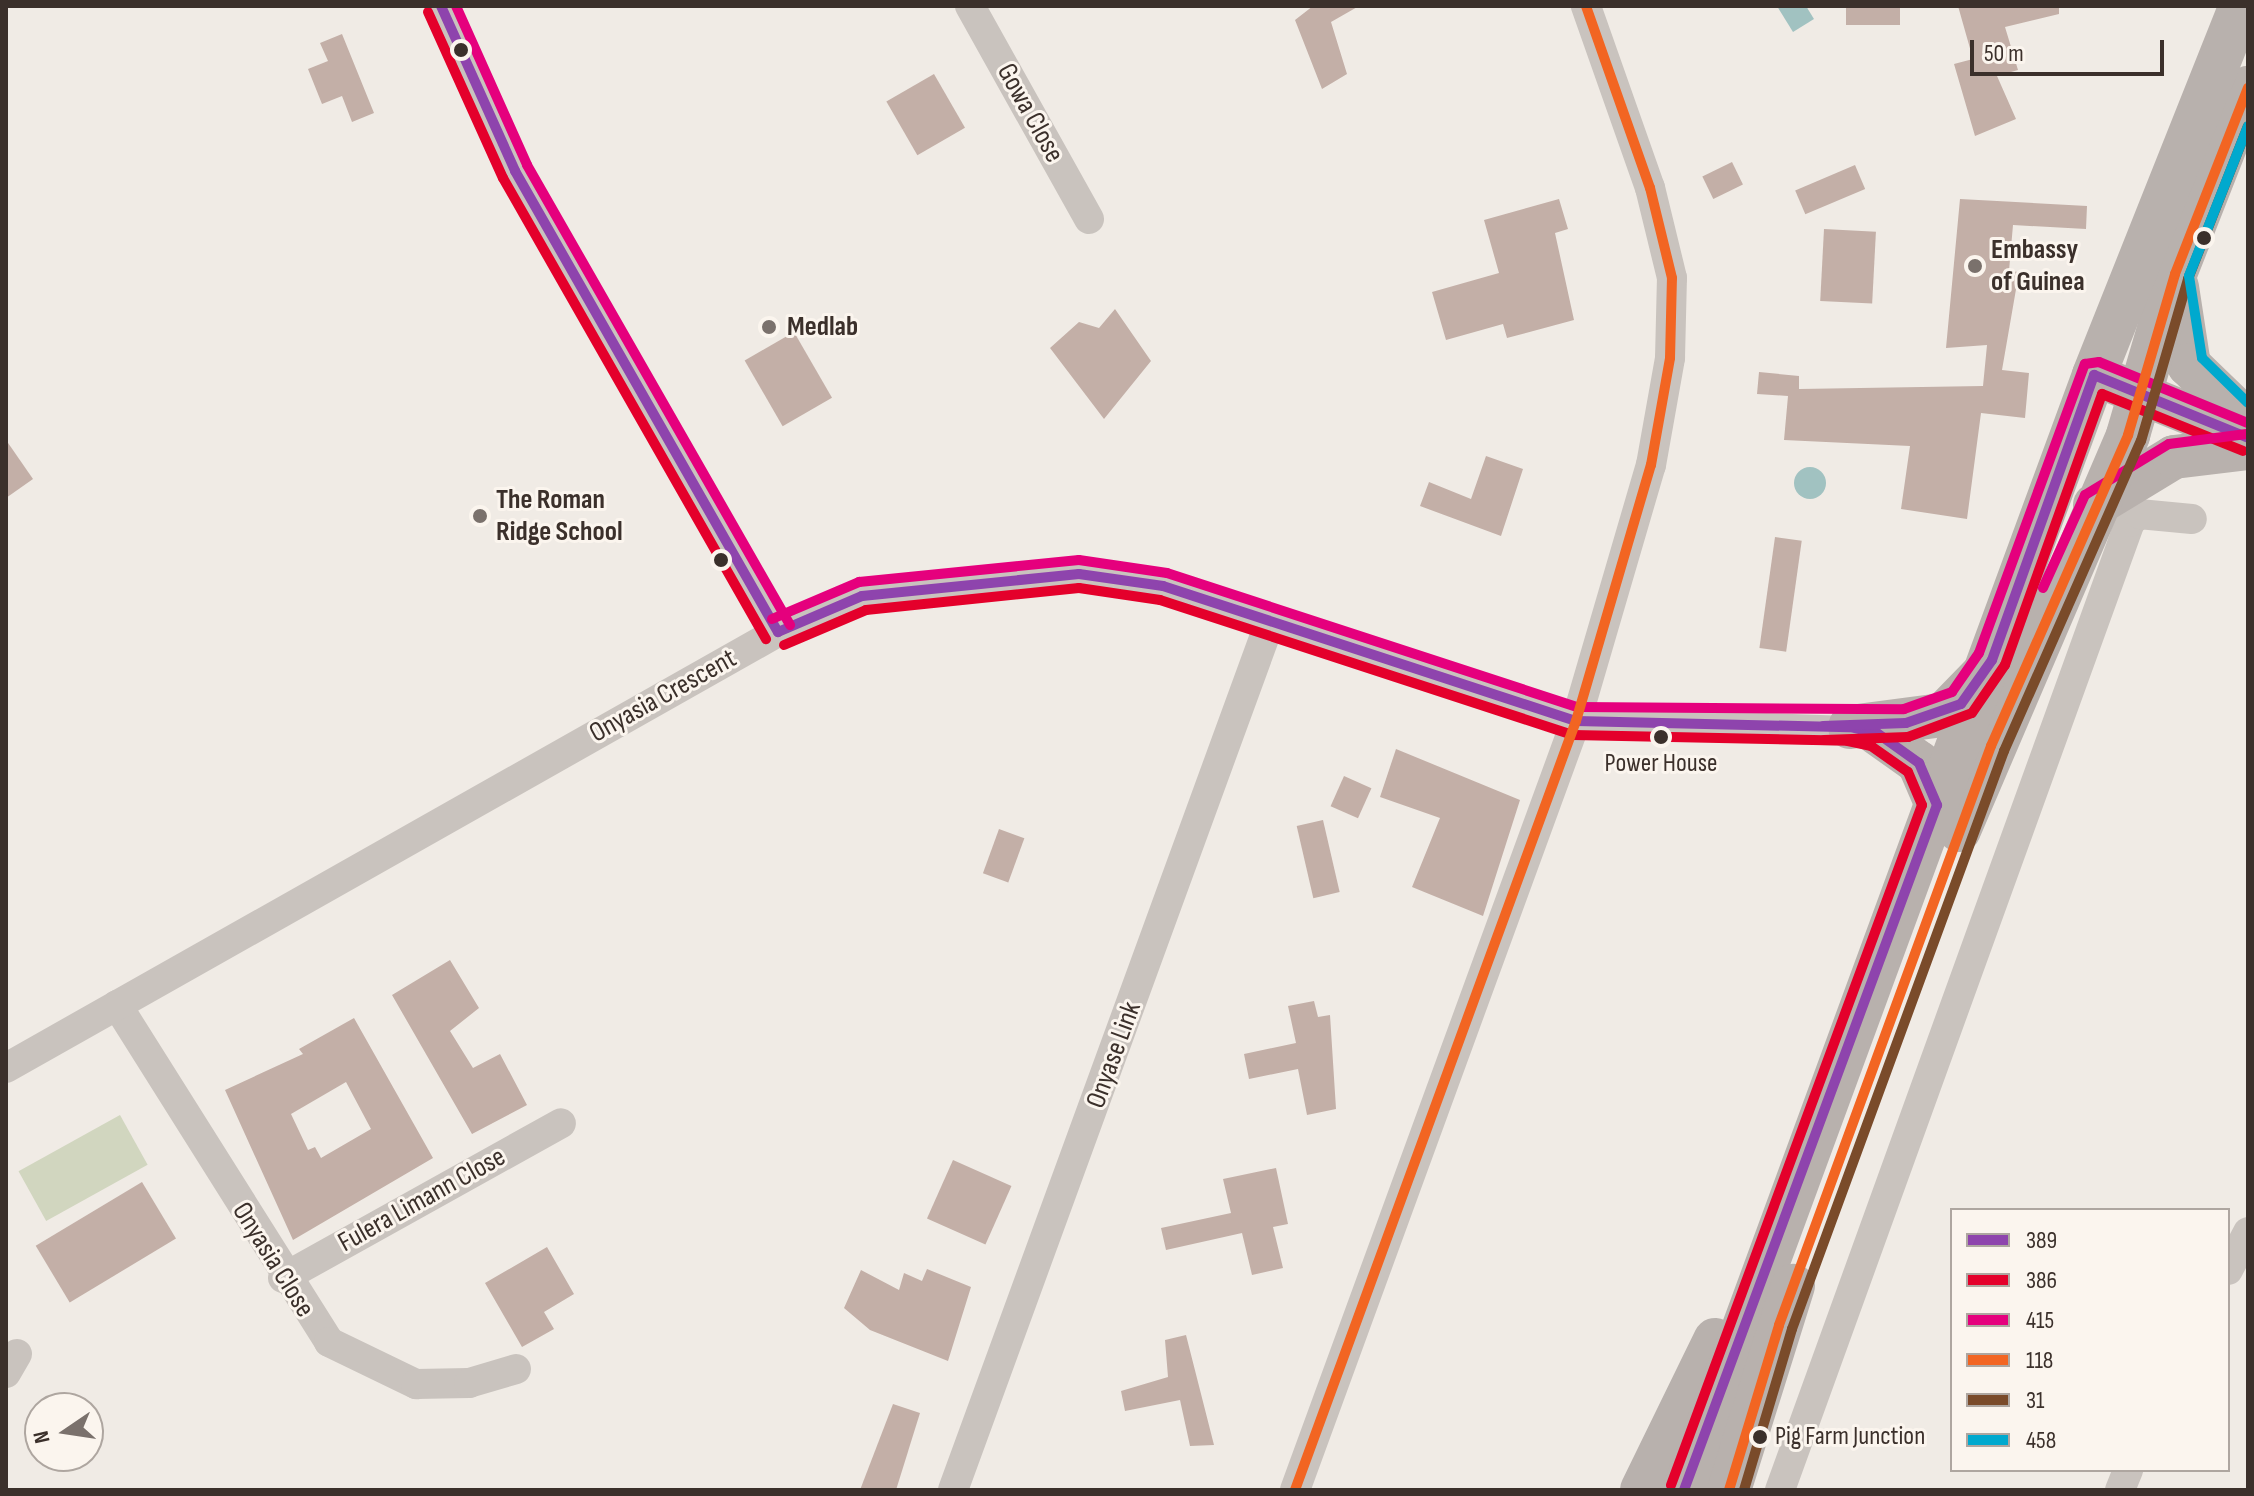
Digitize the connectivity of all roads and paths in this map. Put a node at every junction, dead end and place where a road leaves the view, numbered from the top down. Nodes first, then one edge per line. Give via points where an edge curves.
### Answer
1 (970, 6) edge
2 (1586, 6) edge
3 (2241, 6) edge
4 (451, 11) edge
5 (2248, 88) edge
6 (1089, 219) dead end
7 (2175, 274) junction
8 (2094, 375) junction
9 (2140, 392) junction
10 (2248, 422) edge
11 (2248, 438) edge
12 (2248, 448) edge
13 (2093, 506) junction
14 (2192, 519) dead end
15 (1271, 619) junction
16 (778, 632) junction
17 (1992, 660) junction
18 (1576, 721) junction
19 (1863, 730) junction
20 (1975, 742) junction
21 (1937, 805) junction
22 (117, 1005) junction
23 (6, 1068) edge
24 (561, 1123) dead end
25 (2248, 1232) edge
26 (1777, 1250) junction
27 (2230, 1266) edge
28 (283, 1278) junction
29 (1779, 1325) junction
30 (1829, 1344) junction
31 (516, 1369) dead end
32 (953, 1490) edge
33 (1295, 1490) edge
34 (1642, 1490) edge
35 (1684, 1490) edge
36 (1729, 1490) edge
37 (1780, 1490) edge

1 - 6 street, Gowa Close
2 - 18 street via 1650,188 1672,278 1670,358 1651,465
3 - 8 main road
4 - 16 street via 515,171
5 - 7 main road
7 - 9 main road
7 - 10 main road via 2189,365
8 - 9 street
8 - 17 main road
9 - 11 street
9 - 13 main road via 2128,435
12 - 13 main road via 2174,457
13 - 20 main road
14 - 30 street via 2139,514 2130,522
15 - 16 street, Onyasia Crescent via 1163,586 1079,574 862,596
15 - 18 street, Onyasia Crescent
15 - 32 street, Onyase Link
16 - 22 street, Onyasia Crescent
17 - 19 main road via 1961,704 1943,715
17 - 20 main road
18 - 19 street, Onyasia Crescent
18 - 33 street
19 - 20 street, Onyasia Crescent
19 - 21 main road via 1919,763
20 - 21 main road
20 - 29 main road
21 - 26 main road
22 - 23 street, Onyasia Crescent
22 - 28 street, Onyasia Close
24 - 28 street, Fulera Limann Close
25 - 27 street
26 - 34 main road via 1731,1306
26 - 35 main road
28 - 31 street, Onyasia Close via 329,1342 382,1374 416,1384 469,1383
29 - 30 street
29 - 36 main road
30 - 37 street

